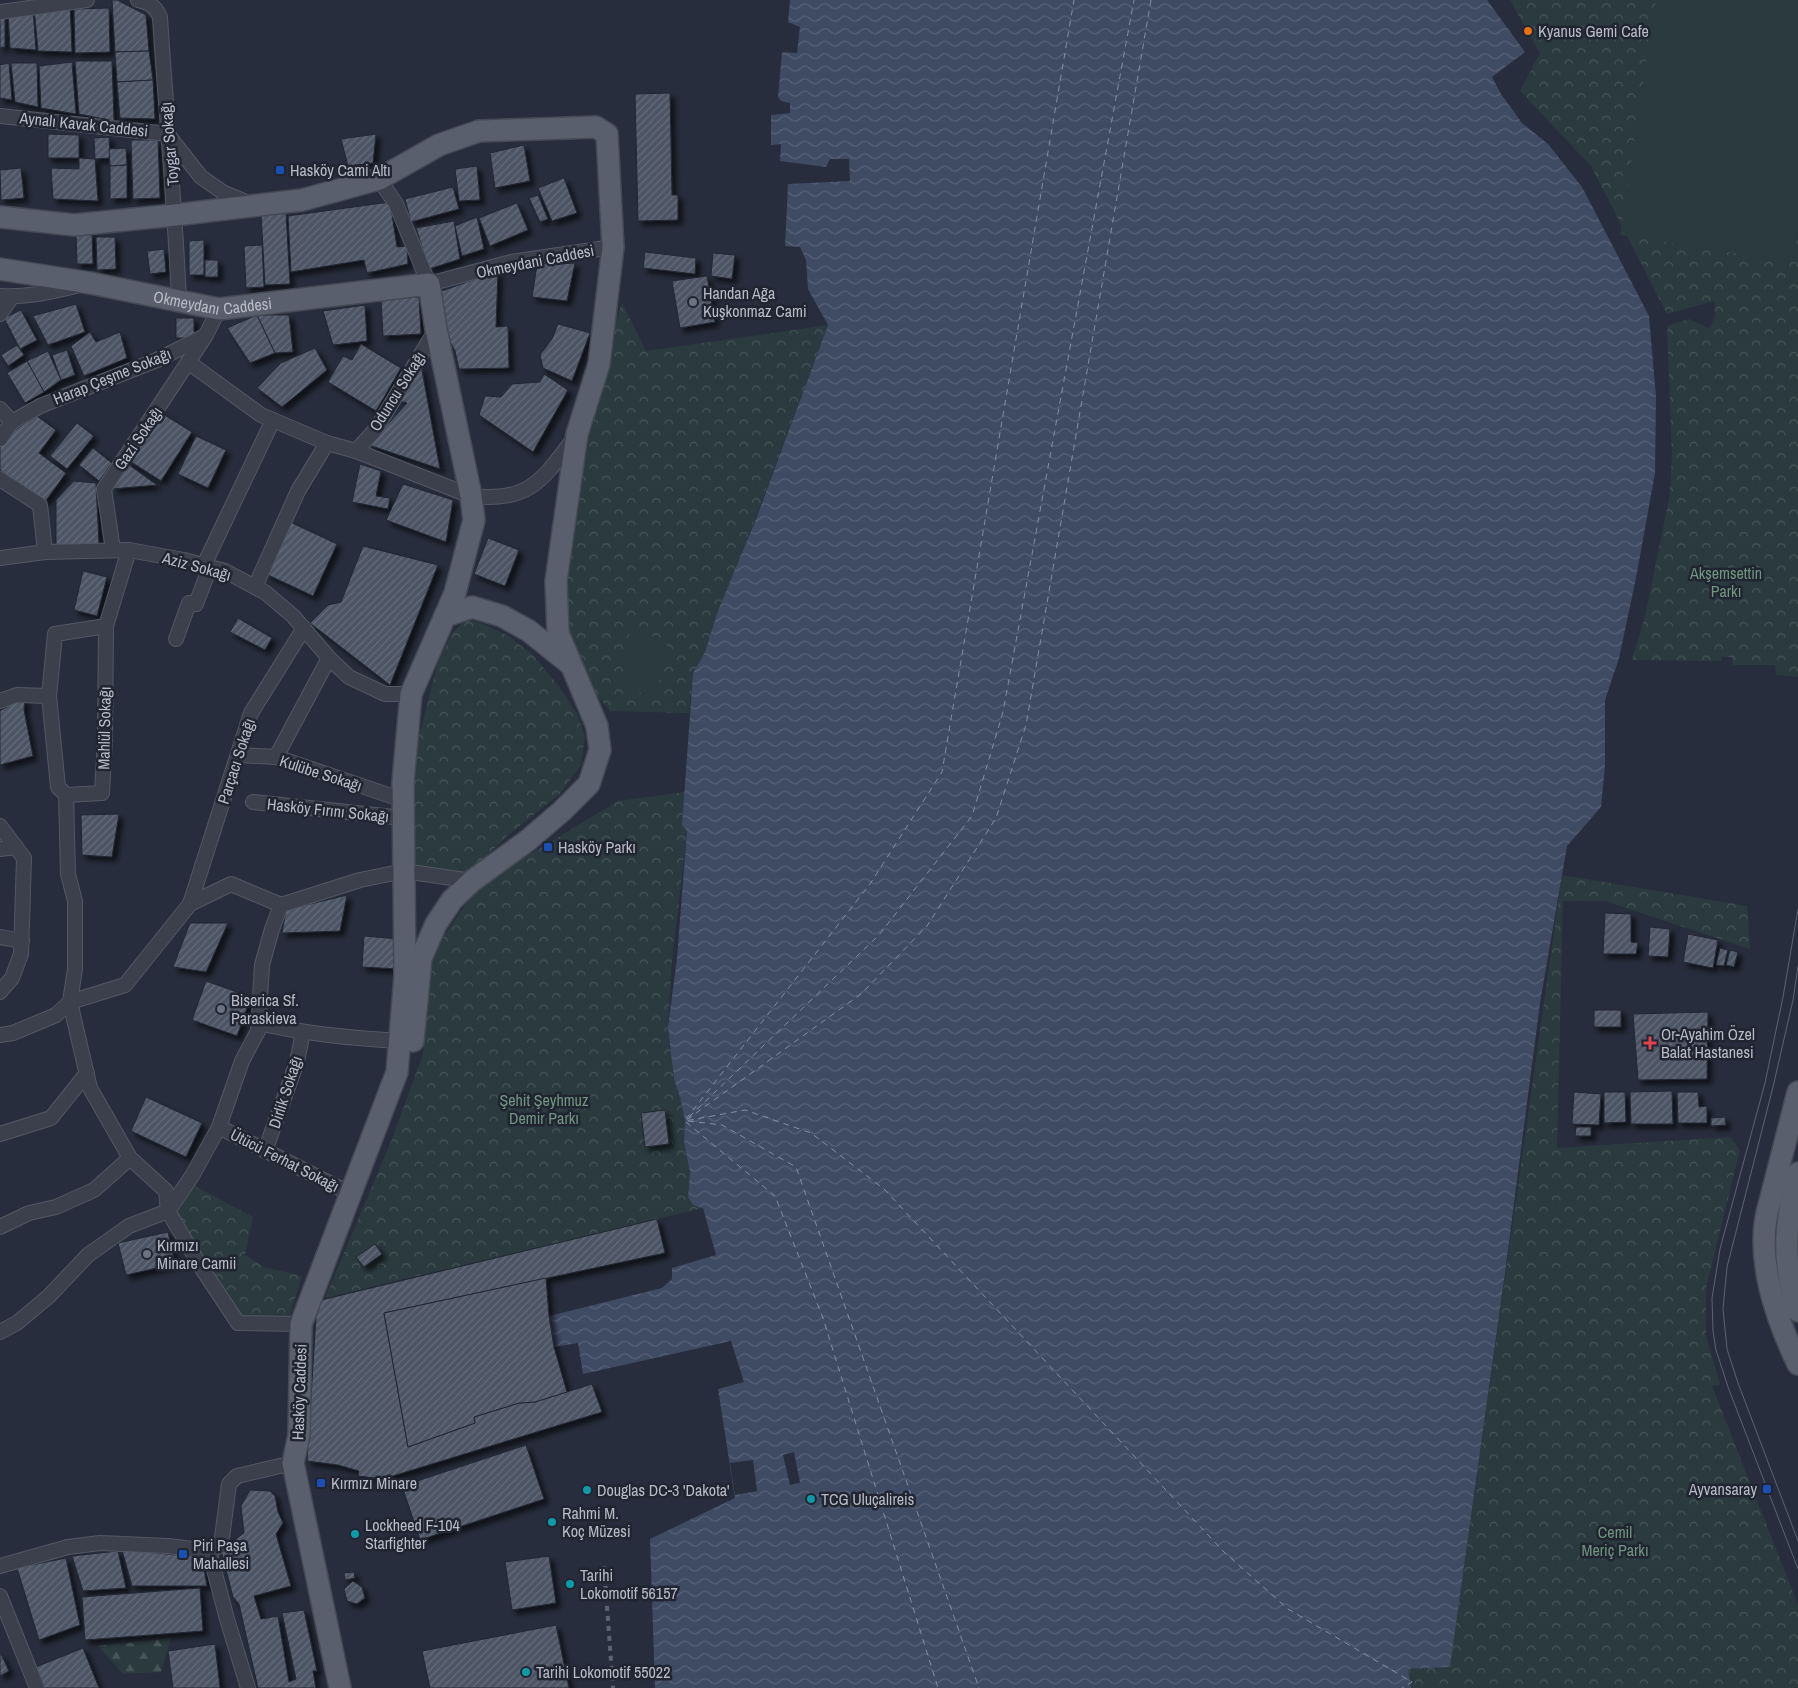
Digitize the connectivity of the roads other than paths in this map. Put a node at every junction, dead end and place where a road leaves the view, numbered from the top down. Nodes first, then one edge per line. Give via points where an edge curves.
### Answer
1 (87, 0) edge
2 (138, 0) edge
3 (0, 12) edge
4 (0, 116) edge
5 (168, 134) junction
6 (379, 179) junction
7 (254, 205) junction
8 (175, 215) junction
9 (0, 217) edge
10 (613, 247) junction
11 (0, 269) edge
12 (90, 282) junction
13 (428, 284) junction
14 (6, 296) edge
15 (179, 301) junction
16 (219, 309) junction
17 (0, 314) edge
18 (436, 329) junction
19 (206, 336) junction
20 (188, 362) junction
21 (0, 409) edge
22 (274, 420) junction
23 (12, 422) junction
24 (577, 434) junction
25 (0, 439) edge
26 (327, 443) junction
27 (356, 451) junction
28 (0, 479) edge
29 (472, 496) junction
30 (113, 550) junction
31 (129, 550) junction
32 (45, 552) junction
33 (0, 558) edge
34 (207, 566) junction
35 (255, 587) junction
36 (445, 616) junction
37 (106, 626) junction
38 (304, 628) junction
39 (176, 639) dead end
40 (329, 658) junction
41 (570, 664) junction
42 (411, 694) junction
43 (49, 696) junction
44 (0, 701) edge
45 (238, 755) junction
46 (276, 757) junction
47 (66, 795) junction
48 (253, 802) dead end
49 (403, 809) junction
50 (0, 826) edge
51 (16, 847) junction
52 (0, 849) edge
53 (404, 872) junction
54 (472, 881) junction
55 (190, 904) junction
56 (281, 906) junction
57 (0, 937) edge
58 (22, 941) junction
59 (0, 992) edge
60 (70, 1002) junction
61 (259, 1022) junction
62 (303, 1032) junction
63 (0, 1035) edge
64 (400, 1041) junction
65 (86, 1074) junction
66 (1798, 1092) edge
67 (219, 1126) junction
68 (0, 1134) edge
69 (265, 1152) junction
70 (130, 1158) junction
71 (363, 1163) junction
72 (1798, 1173) edge
73 (351, 1194) junction
74 (168, 1211) junction
75 (0, 1227) edge
76 (1797, 1303) edge
77 (301, 1324) junction
78 (0, 1332) edge
79 (1798, 1364) edge
80 (293, 1463) junction
81 (209, 1551) junction
82 (0, 1566) edge
83 (0, 1596) edge
84 (37, 1688) edge
85 (248, 1688) edge
86 (340, 1688) edge

1 - 3 street
2 - 5 street, Toygar Sokağı via 156,8 160,17
4 - 5 street, Aynalı Kavak Caddesi
5 - 7 street via 201,177 224,193
5 - 8 street, Toygar Sokağı
6 - 7 main road via 302,200
6 - 10 main road via 439,145 479,131 596,127 607,134
6 - 13 street via 396,204
7 - 8 main road
8 - 9 main road via 74,224
8 - 15 street, Toygar Sokağı
10 - 13 street, Okmeydani Caddesi via 511,262
10 - 24 main road via 599,364
11 - 12 main road, Okmeydanı Caddesi
12 - 14 street via 43,294
12 - 15 main road, Okmeydanı Caddesi
13 - 16 main road, Okmeydanı Caddesi
13 - 18 main road
14 - 17 street
15 - 16 main road, Okmeydanı Caddesi
16 - 19 street
18 - 27 street, Oduncu Sokağı via 376,429
18 - 29 main road
19 - 20 street, Gazi Sokağı
19 - 23 street, Harap Çeşme Sokağı via 157,360 40,406
20 - 22 street
20 - 30 street, Gazi Sokağı via 104,489
21 - 23 street
22 - 26 street
22 - 34 street
23 - 25 street, Harap Çeşme Sokağı
24 - 29 street via 544,477 520,494 490,498
24 - 41 main road via 556,581 558,633
26 - 27 street
26 - 35 street via 298,491
27 - 29 street
28 - 32 street via 40,505
29 - 36 main road via 474,520 455,593
30 - 31 street, Aziz Sokağı
30 - 32 street, Aziz Sokağı
31 - 34 street, Aziz Sokağı
31 - 37 street
32 - 33 street, Aziz Sokağı
34 - 35 street, Aziz Sokağı via 226,571
34 - 39 street via 196,604 189,602
35 - 38 street, Aziz Sokağı
36 - 41 main road via 472,608 502,616 529,631
36 - 42 main road
37 - 43 street via 55,634
37 - 47 street, Mahlül Sokağı via 102,793
38 - 40 street, Aziz Sokağı
38 - 45 street, Parçacı Sokağı via 251,713
40 - 42 street, Aziz Sokağı via 349,677 385,694
40 - 46 street
41 - 54 main road via 597,726 600,750 589,784 527,841
42 - 49 main road
43 - 44 street via 17,695
43 - 47 street via 58,787
45 - 46 street, Kulübe Sokağı
45 - 55 street, Parçacı Sokağı
46 - 49 street, Kulübe Sokağı
47 - 60 street via 68,874 75,901 75,969
48 - 49 street, Hasköy Fırını Sokağı
49 - 53 main road
50 - 51 street
51 - 52 street
51 - 58 street via 24,858
53 - 54 street
53 - 56 street via 360,880
53 - 64 main road via 405,976
54 - 71 main road via 441,916 421,958 412,1053 400,1095
55 - 56 street via 231,884
55 - 60 street via 125,985
56 - 61 street via 262,965
57 - 58 street
58 - 59 street via 12,978
60 - 63 street via 56,1015
60 - 65 street
61 - 62 street
61 - 67 street
62 - 64 street
62 - 69 street, Dirlik Sokağı via 297,1062
64 - 71 main road via 397,1072
65 - 68 street via 51,1118
65 - 70 street via 90,1088
66 - 79 main road via 1765,1224 1766,1263 1774,1303
67 - 69 street, Ütücü Ferhat Sokağı
67 - 74 street via 192,1176
69 - 73 street, Ütücü Ferhat Sokağı
70 - 74 street via 166,1191
70 - 75 street via 94,1190
71 - 73 main road, Hasköy Caddesi
72 - 76 main road via 1786,1232 1787,1268
73 - 77 main road, Hasköy Caddesi
74 - 77 street via 238,1323
74 - 78 street via 129,1226 88,1255 49,1296 17,1323
77 - 80 main road, Hasköy Caddesi via 299,1435
80 - 81 street via 237,1476 229,1484 220,1545
80 - 86 main road, Hasköy Caddesi
81 - 82 street via 100,1543 68,1547
81 - 85 street
83 - 84 street

